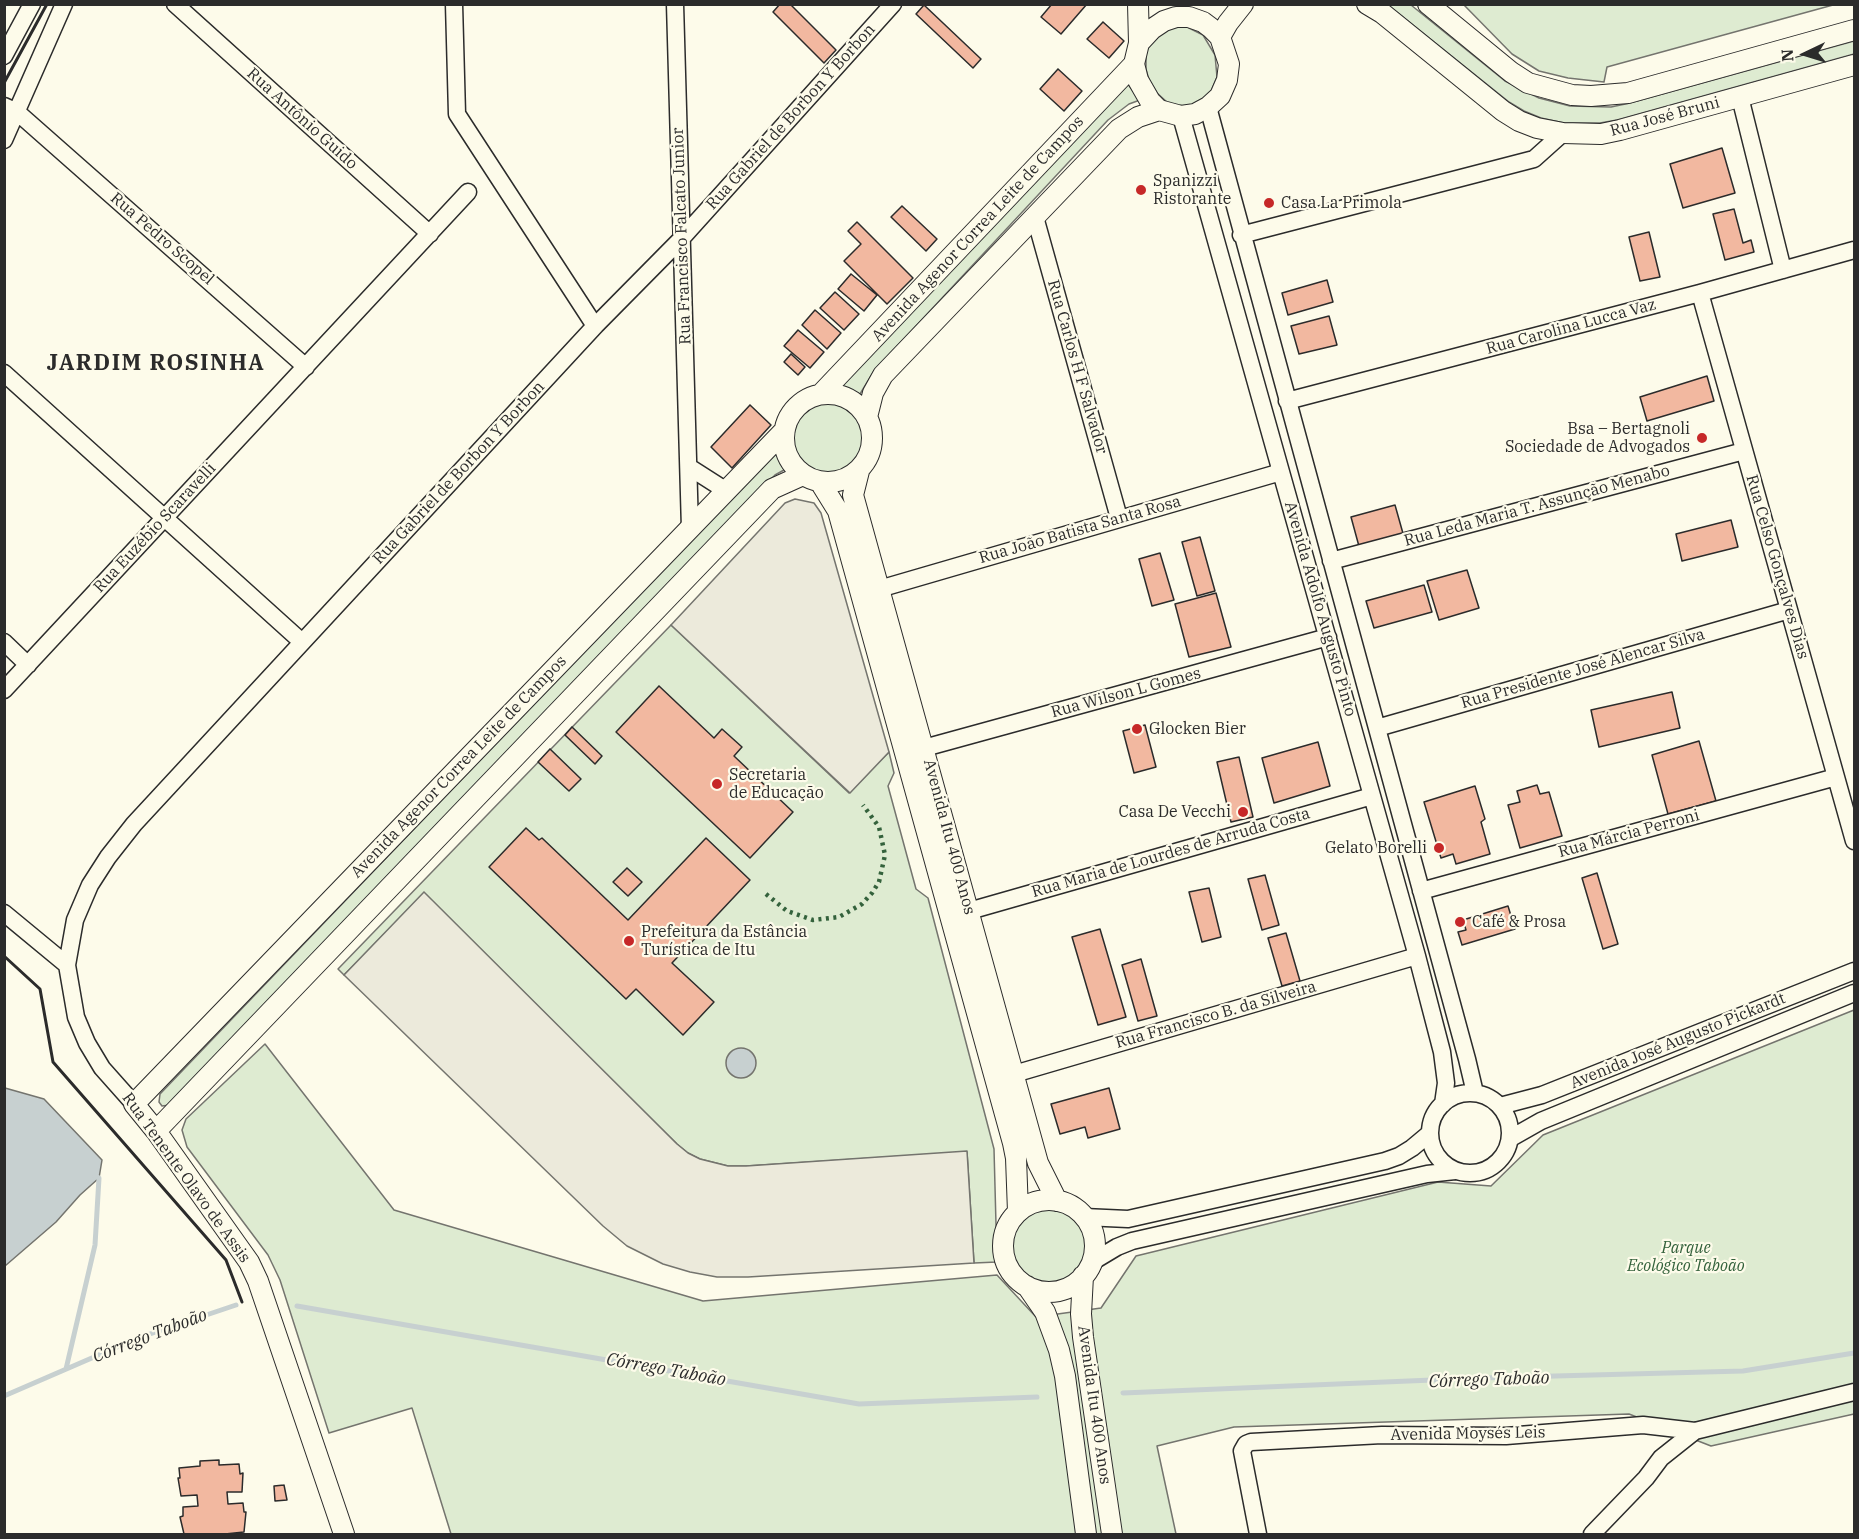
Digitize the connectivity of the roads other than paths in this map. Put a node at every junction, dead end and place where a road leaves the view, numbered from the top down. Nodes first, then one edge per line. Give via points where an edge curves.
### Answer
1 (32, 4) edge
2 (64, 4) edge
3 (175, 4) edge
4 (454, 4) edge
5 (675, 4) edge
6 (1138, 4) edge
7 (1243, 4) edge
8 (1367, 4) edge
9 (1428, 4) edge
10 (892, 5) edge
11 (1184, 8) edge
12 (1854, 30) edge
13 (1220, 37) junction
14 (1139, 43) junction
15 (4, 56) edge
16 (1134, 64) junction
17 (1854, 65) edge
18 (1740, 97) junction
19 (1208, 107) junction
20 (11, 109) edge
21 (1159, 110) junction
22 (1181, 116) junction
23 (1563, 133) junction
24 (4, 140) edge
25 (468, 192) dead end
26 (1035, 217) junction
27 (429, 234) junction
28 (1241, 235) junction
29 (682, 238) junction
30 (1854, 250) edge
31 (1784, 270) junction
32 (1700, 294) junction
33 (595, 326) junction
34 (306, 367) junction
35 (4, 373) edge
36 (821, 394) junction
37 (1287, 401) junction
38 (867, 417) junction
39 (784, 430) junction
40 (1744, 451) junction
41 (689, 467) junction
42 (859, 471) junction
43 (1281, 472) junction
44 (812, 479) junction
45 (725, 490) junction
46 (164, 518) junction
47 (1119, 518) junction
48 (690, 529) junction
49 (1331, 561) junction
50 (879, 589) junction
51 (1789, 610) junction
52 (1328, 637) junction
53 (4, 642) edge
54 (302, 642) junction
55 (28, 665) junction
56 (4, 690) edge
57 (1377, 728) junction
58 (924, 748) junction
59 (1836, 777) junction
60 (1372, 796) junction
61 (1854, 841) edge
62 (1421, 891) junction
63 (969, 911) junction
64 (4, 913) edge
65 (1417, 956) junction
66 (67, 965) junction
67 (1854, 971) edge
68 (1854, 993) edge
69 (1014, 1074) junction
70 (1475, 1093) junction
71 (134, 1104) junction
72 (1443, 1104) junction
73 (1500, 1106) junction
74 (156, 1131) junction
75 (1430, 1133) junction
76 (1511, 1137) junction
77 (1455, 1171) junction
78 (1057, 1201) junction
79 (1018, 1212) junction
80 (1084, 1217) junction
81 (1088, 1269) junction
82 (1028, 1286) junction
83 (1854, 1392) edge
84 (1695, 1431) junction
85 (344, 1534) edge
86 (1086, 1534) edge
87 (1112, 1534) edge
88 (1258, 1534) edge
89 (1592, 1534) edge

1 - 15 street
2 - 20 street
3 - 27 street, Rua Antônio Guido
4 - 33 street via 457,114
5 - 29 street, Rua Francisco Falcato Junior
6 - 14 street
7 - 13 street
8 - 23 street, Rua José Bruni via 1503,111 1538,128
9 - 12 street, Rua José Bruni via 1528,83 1572,95 1628,93
10 - 29 street, Rua Gabriel de Borbon Y Borbon
11 - 13 street via 1189,17 1203,22
11 - 14 street via 1152,29
13 - 19 street via 1229,64 1227,80 1220,96
14 - 16 street
16 - 21 street via 1142,89
16 - 36 street, Avenida Agenor Correa Leite de Campos
17 - 18 street, Rua José Bruni
18 - 23 street, Rua José Bruni via 1610,132
18 - 31 street
19 - 22 street
19 - 28 street, Avenida Adolfo Augusto Pinto
20 - 24 street
20 - 34 street, Rua Pedro Scopel
21 - 22 street
21 - 26 street, Avenida Agenor Correa Leite de Campos via 1119,129
22 - 43 street, Avenida Adolfo Augusto Pinto
23 - 28 street via 1534,159
25 - 27 street, Rua Euzébio Scaravelli
26 - 38 street, Avenida Agenor Correa Leite de Campos via 883,375
26 - 47 street, Rua Carlos H F Salvador
27 - 34 street, Rua Euzébio Scaravelli
28 - 37 street, Avenida Adolfo Augusto Pinto
29 - 33 street, Rua Gabriel de Borbon Y Borbon
29 - 41 street, Rua Francisco Falcato Junior
30 - 31 street, Rua Carolina Lucca Vaz
31 - 32 street, Rua Carolina Lucca Vaz
32 - 37 street, Rua Carolina Lucca Vaz
32 - 40 street, Rua Celso Gonçalves Dias
33 - 54 street, Rua Gabriel de Borbon Y Borbon
34 - 46 street, Rua Euzébio Scaravelli
35 - 46 street
36 - 38 street via 848,399
36 - 39 street via 798,405
37 - 49 street, Avenida Adolfo Augusto Pinto
38 - 42 street via 873,439
39 - 44 street via 785,450 795,468
39 - 45 street, Avenida Agenor Correa Leite de Campos
40 - 49 street, Rua Leda Maria T. Assunção Menabo
40 - 51 street, Rua Celso Gonçalves Dias
41 - 45 street
41 - 48 street, Rua Francisco Falcato Junior
42 - 44 street via 841,481
42 - 50 street, Avenida Itu 400 Anos via 853,495
43 - 47 street, Rua João Batista Santa Rosa
43 - 52 street, Avenida Adolfo Augusto Pinto
44 - 74 street, Avenida Agenor Correa Leite de Campos via 772,489
44 - 79 street, Avenida Itu 400 Anos via 838,511 1013,1143
45 - 48 street, Avenida Agenor Correa Leite de Campos
46 - 54 street
46 - 55 street, Rua Euzébio Scaravelli
47 - 50 street, Rua João Batista Santa Rosa
48 - 71 street, Avenida Agenor Correa Leite de Campos
49 - 57 street, Avenida Adolfo Augusto Pinto
50 - 58 street, Avenida Itu 400 Anos
51 - 57 street, Rua Presidente José Alencar Silva
51 - 59 street, Rua Celso Gonçalves Dias
52 - 58 street, Rua Wilson L Gomes
52 - 60 street, Avenida Adolfo Augusto Pinto
53 - 55 street
54 - 66 street, Rua Gabriel de Borbon Y Borbon via 108,857 75,920
55 - 56 street, Rua Euzébio Scaravelli
57 - 62 street, Avenida Adolfo Augusto Pinto
58 - 63 street, Avenida Itu 400 Anos
59 - 61 street, Rua Celso Gonçalves Dias
59 - 62 street, Rua Márcia Perroni
60 - 63 street, Rua Maria de Lourdes de Arruda Costa
60 - 65 street, Avenida Adolfo Augusto Pinto
62 - 70 street, Avenida Adolfo Augusto Pinto
63 - 69 street, Avenida Itu 400 Anos
64 - 66 street
65 - 69 street, Rua Francisco B. da Silveira
65 - 72 street, Avenida Adolfo Augusto Pinto via 1442,1052 1446,1083
66 - 71 street, Rua Tenente Olavo de Assis via 76,1017 87,1043 102,1068
67 - 73 street, Avenida José Augusto Pickardt via 1542,1095
68 - 76 street, Avenida José Augusto Pickardt via 1541,1121
69 - 78 street, Avenida Itu 400 Anos via 1038,1163
70 - 72 street via 1458,1095
70 - 73 street
71 - 74 street, Rua Tenente Olavo de Assis
72 - 75 street
73 - 76 street
74 - 85 street, Rua Tenente Olavo de Assis via 238,1245 258,1281
75 - 77 street via 1439,1160
75 - 80 street via 1399,1156 1384,1161 1128,1219
76 - 77 street via 1508,1150 1491,1168 1467,1174
77 - 81 street via 1132,1241
78 - 79 street via 1032,1203
78 - 80 street via 1072,1206
79 - 82 street via 1004,1236 1004,1256 1012,1274
80 - 81 street via 1094,1239
81 - 82 street via 1067,1288 1057,1291
81 - 87 street, Avenida Itu 400 Anos via 1081,1314 1083,1337
82 - 86 street, Avenida Itu 400 Anos via 1045,1312 1059,1350
83 - 84 street
84 - 88 street, Avenida Moysés Leis via 1642,1425 1506,1436 1382,1435 1251,1442 1242,1451
84 - 89 street via 1662,1458

